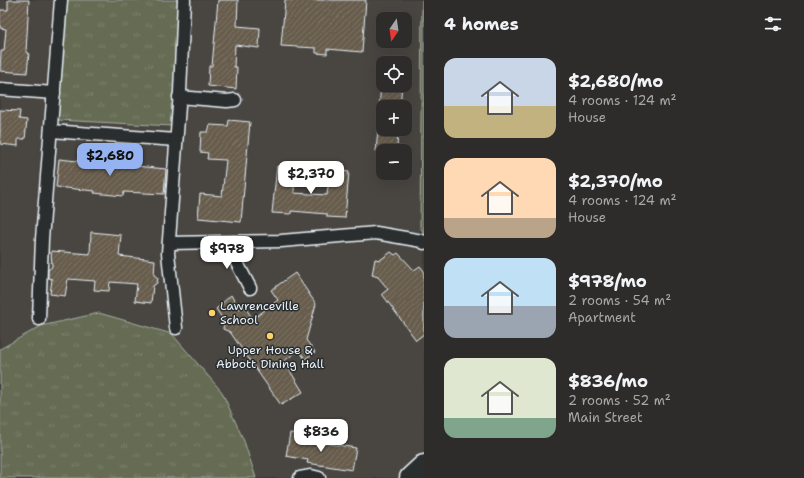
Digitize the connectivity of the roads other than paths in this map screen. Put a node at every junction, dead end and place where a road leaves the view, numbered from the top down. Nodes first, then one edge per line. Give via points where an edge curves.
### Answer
1 (61, 0) edge
2 (184, 0) edge
3 (0, 90) edge
4 (54, 93) junction
5 (179, 97) junction
6 (235, 100) dead end
7 (51, 130) junction
8 (176, 140) junction
9 (233, 242) junction
10 (168, 243) junction
11 (424, 243) edge
12 (250, 288) dead end
13 (38, 320) dead end
14 (176, 328) dead end
15 (424, 466) edge
16 (300, 478) edge
17 (319, 478) edge
18 (412, 478) edge

1 - 4 street
2 - 5 street
3 - 4 street
4 - 7 street
5 - 6 street
5 - 8 street
7 - 8 street
7 - 13 street
8 - 10 street
9 - 10 street
9 - 11 street via 281,241 376,233
9 - 12 street via 237,263
10 - 14 street
15 - 18 highway
16 - 17 street

